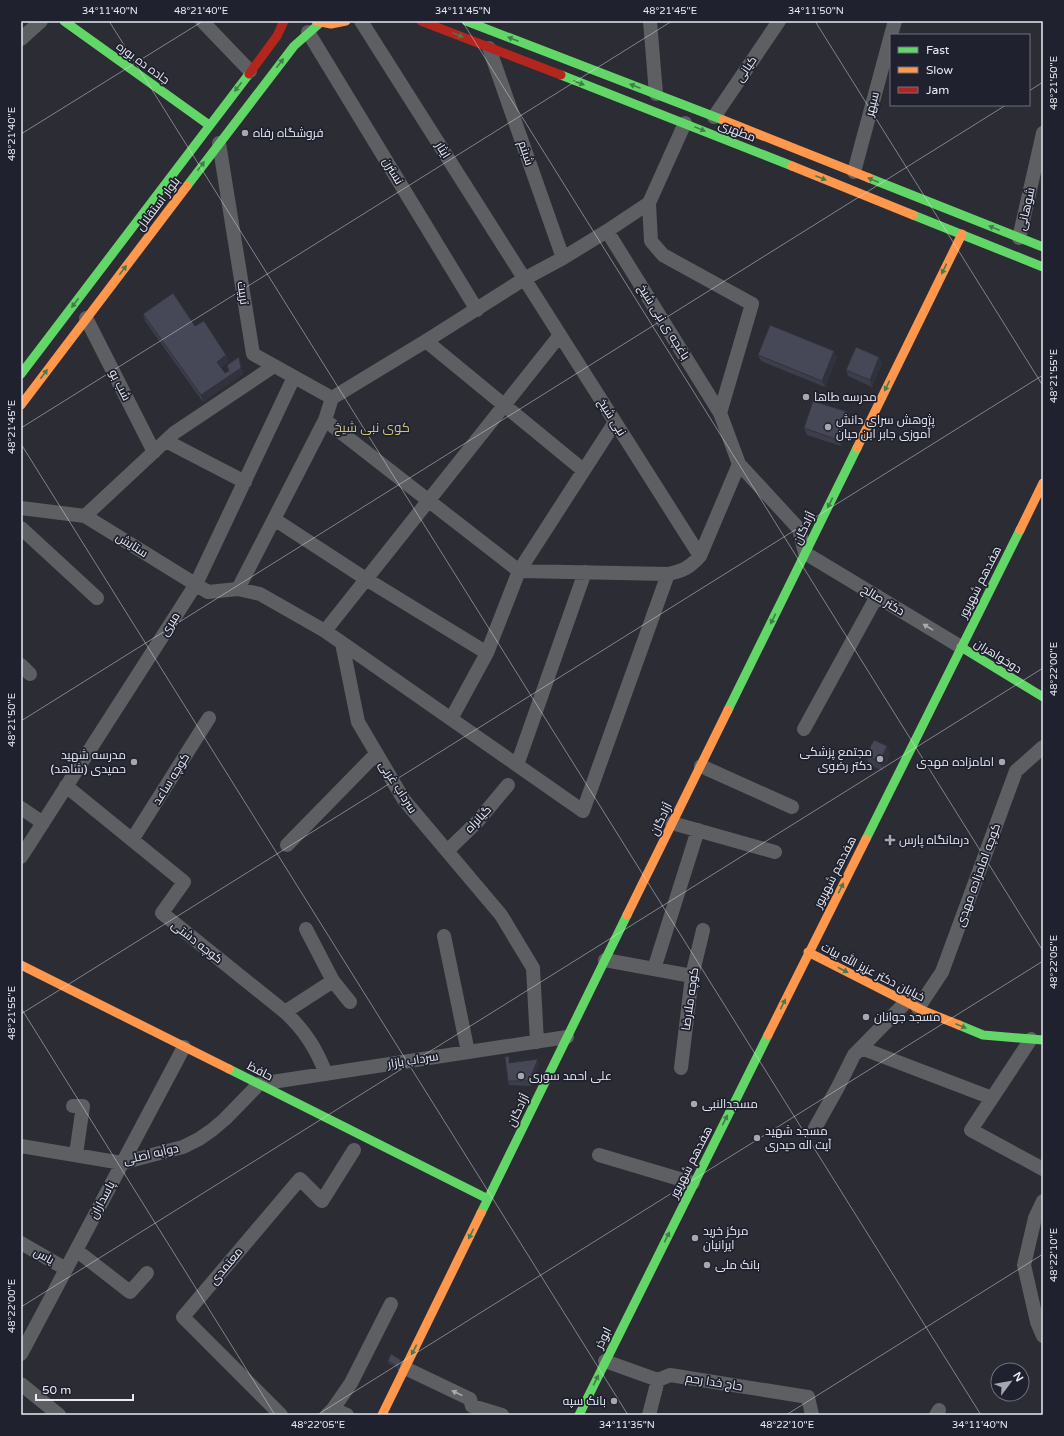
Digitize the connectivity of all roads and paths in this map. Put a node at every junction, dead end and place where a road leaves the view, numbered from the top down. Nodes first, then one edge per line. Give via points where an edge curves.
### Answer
1 (41, 21) edge
2 (64, 21) edge
3 (202, 21) edge
4 (284, 21) edge
5 (346, 21) edge
6 (361, 21) edge
7 (422, 21) edge
8 (466, 21) edge
9 (650, 21) edge
10 (779, 21) edge
11 (895, 21) edge
12 (315, 25) edge
13 (891, 34) edge
14 (21, 39) edge
15 (890, 39) edge
16 (489, 48) junction
17 (250, 70) junction
18 (656, 94) junction
19 (714, 117) junction
20 (685, 123) junction
21 (209, 125) junction
22 (1043, 133) edge
23 (219, 143) junction
24 (854, 172) junction
25 (649, 203) junction
26 (608, 231) junction
27 (962, 234) junction
28 (1019, 238) junction
29 (1043, 247) edge
30 (563, 258) junction
31 (1043, 267) edge
32 (524, 279) junction
33 (477, 310) junction
34 (86, 318) junction
35 (560, 335) junction
36 (426, 341) junction
37 (274, 366) junction
38 (21, 374) edge
39 (294, 377) junction
40 (332, 398) junction
41 (21, 405) edge
42 (503, 405) junction
43 (720, 413) junction
44 (325, 420) junction
45 (615, 422) junction
46 (166, 441) junction
47 (154, 452) junction
48 (739, 464) junction
49 (583, 470) junction
50 (244, 482) junction
51 (1043, 483) edge
52 (428, 499) junction
53 (28, 509) edge
54 (85, 516) junction
55 (274, 519) junction
56 (21, 525) edge
57 (21, 528) edge
58 (805, 553) junction
59 (700, 556) junction
60 (519, 571) junction
61 (585, 572) junction
62 (668, 574) junction
63 (366, 579) junction
64 (196, 584) junction
65 (238, 589) junction
66 (877, 596) junction
67 (97, 598) dead end
68 (325, 631) junction
69 (342, 643) junction
70 (961, 647) junction
71 (487, 653) junction
72 (1043, 697) edge
73 (209, 718) dead end
74 (451, 719) junction
75 (804, 729) dead end
76 (1043, 747) edge
77 (376, 754) junction
78 (517, 765) junction
79 (700, 766) junction
80 (508, 785) dead end
81 (66, 786) junction
82 (792, 807) dead end
83 (21, 808) edge
84 (43, 823) junction
85 (672, 823) junction
86 (698, 830) junction
87 (132, 840) junction
88 (287, 845) dead end
89 (446, 851) junction
90 (775, 852) dead end
91 (21, 857) edge
92 (306, 929) dead end
93 (703, 930) dead end
94 (444, 936) dead end
95 (808, 952) junction
96 (605, 960) junction
97 (21, 965) edge
98 (654, 969) junction
99 (692, 976) junction
100 (334, 981) junction
101 (350, 1002) dead end
102 (912, 1005) junction
103 (285, 1012) junction
104 (567, 1037) junction
105 (1037, 1040) edge
106 (537, 1042) junction
107 (184, 1047) junction
108 (861, 1048) junction
109 (468, 1052) junction
110 (681, 1068) dead end
111 (326, 1074) junction
112 (259, 1084) junction
113 (992, 1098) junction
114 (73, 1106) dead end
115 (815, 1128) dead end
116 (21, 1146) edge
117 (354, 1150) dead end
118 (76, 1154) junction
119 (599, 1155) dead end
120 (122, 1163) junction
121 (1043, 1169) edge
122 (693, 1183) junction
123 (488, 1198) junction
124 (1043, 1201) edge
125 (21, 1243) edge
126 (76, 1250) junction
127 (66, 1268) junction
128 (649, 1272) joint
129 (148, 1273) dead end
130 (391, 1304) dead end
131 (1042, 1331) edge
132 (24, 1339) edge
133 (21, 1354) edge
134 (605, 1361) junction
135 (405, 1368) junction
136 (658, 1380) junction
137 (21, 1384) edge
138 (330, 1412) edge
139 (59, 1415) edge
140 (281, 1415) edge
141 (347, 1415) edge
142 (382, 1415) edge
143 (502, 1415) edge
144 (578, 1415) edge
145 (649, 1415) edge
146 (812, 1415) edge

1 - 14 street
2 - 21 main road, جاده ده بوره
3 - 17 street
4 - 17 main road, بلوار استقلال via 277,36
5 - 12 main road
6 - 32 street, ایثار
7 -> 16 main road, مطهری
18 -> 8 main road, مطهری
9 - 18 street
10 - 19 street, کیانی
11 - 13 street, سپهر
23 -> 12 main road, بلوار استقلال via 294,46
12 - 33 street, نسترن
15 - 24 street, سپهر
16 -> 20 main road, مطهری
16 - 30 street, شبنم
17 -> 21 main road, بلوار استقلال
18 - 19 main road, مطهری
19 - 24 main road, مطهری
20 - 25 street
20 -> 27 main road, مطهری
21 -> 38 main road, بلوار استقلال
22 - 28 street, شوهانی
34 -> 23 main road, بلوار استقلال
23 - 37 street, تربیت via 253,354
28 -> 24 main road, مطهری
25 - 26 street
25 - 43 street via 651,241 663,255 752,304
26 - 30 street
26 - 43 street, باغچه ی نبی شیخ
27 - 31 main road, مطهری
27 -> 58 main road, آزادگان
28 - 29 main road, مطهری
30 - 32 street
32 - 33 street
32 - 35 street, نبی شیخ
33 - 36 street
41 -> 34 main road, بلوار استقلال
34 - 47 street, شب بو
35 - 42 street
35 - 45 street, نبی شیخ
36 - 40 street
36 - 42 street
37 - 39 street, تربیت
37 - 46 street via 174,433
39 - 40 street, تربیت
39 - 50 street, میری
40 - 44 street
42 - 49 street
42 - 52 street
43 - 48 street, باغچه ی نبی شیخ
44 - 52 street
44 - 55 street
45 - 49 street
45 - 59 street, نبی شیخ
46 - 47 street
46 - 50 street
47 - 54 street
48 - 58 street via 799,529
48 - 59 street
49 - 60 street
50 - 64 street, میری
51 - 70 main road, هفدهم شهریور
52 - 60 street
52 - 63 street
53 - 54 street, ستایش
53 - 56 street
54 - 64 street, ستایش
55 - 63 street
55 - 65 street
57 - 67 street
58 - 66 street, دکتر صالح
58 -> 79 main road, آزادگان
59 - 62 street via 682,571
60 - 61 street
60 - 71 street
61 - 62 street
61 - 78 street
62 - 78 street via 583,811
63 - 68 street
63 - 71 street
64 - 65 street, ستایش via 208,592
64 - 81 street, میری
65 - 68 street via 260,594
70 -> 66 street, دکتر صالح
66 - 75 street
68 - 69 street
69 - 74 street
69 - 77 street, سرداب غربی via 358,722
70 - 72 main road, دوخواهران
95 -> 70 main road, هفدهم شهریور
71 - 74 street
73 - 87 street, کوچه ساعد
74 - 78 street
76 - 102 street, کوچه امامزاده مهدی via 1016,771 942,972
77 - 88 street
77 - 89 street, سرداب غربی via 404,800
79 - 82 street
79 - 85 main road, آزادگان
80 - 89 street, گیانراه via 477,822
81 - 84 street, میری
81 - 87 street, کوچه دشتی
83 - 84 street
84 - 91 street, میری
85 - 86 street
85 - 96 main road, آزادگان
86 - 90 street
86 - 98 street
87 - 103 street, کوچه دشتی via 184,882 162,913
89 - 106 street, سرداب غربی via 501,915 532,968
92 - 100 street
93 - 99 street, کوچه ملارضا
94 - 109 street
95 -> 102 main road, خیابان دکتر عزیز الله بیات
122 -> 95 main road, هفدهم شهریور
96 - 98 street
96 - 104 main road, آزادگان
97 - 107 main road, حافظ
98 - 99 street
99 - 110 street, کوچه ملارضا
100 - 101 street
100 - 103 street
102 -> 105 main road, خیابان دکتر عزیز الله بیات via 983,1035
102 - 108 street, کوچه امامزاده مهدی
103 - 111 street, کوچه دشتی via 314,1046
104 - 106 street, سرداب بازار
104 - 123 main road, آزادگان
105 - 113 street
106 - 109 street, سرداب بازار
107 - 112 main road, حافظ
107 - 120 street, پاسداران
108 - 113 street
108 - 115 street, کوچه امامزاده مهدی via 854,1055
109 - 111 street, سرداب بازار
111 - 112 street, سرداب بازار
112 - 120 street, دوآبه اصلی via 225,1119 199,1139 184,1147
112 - 123 main road, حافظ
113 - 121 street via 971,1130
114 - 118 street via 83,1106
116 - 118 street, دوآبه اصلی
117 - 140 street, معتمدی via 322,1201 300,1179 183,1317
118 - 120 street, دوآبه اصلی
119 - 122 street
120 - 126 street, پاسداران
128 -> 122 main road, هفدهم شهریور
123 -> 135 main road, آزادگان
124 - 131 street via 1035,1218 1024,1265 1037,1322
125 - 127 street, یاس
126 - 127 street, پاسداران
126 - 129 street via 130,1292
127 - 132 street, پاسداران
128 - 134 main road, ابوذر
130 - 138 street via 351,1383
132 - 133 street, پاسداران
134 - 136 street
144 -> 134 main road, ابوذر
135 - 142 main road, آزادگان
143 -> 135 street via 472,1406 470,1399
136 - 145 street
136 - 146 street, حاج خدا رحم via 670,1375 808,1397
137 - 139 street
138 - 141 street

